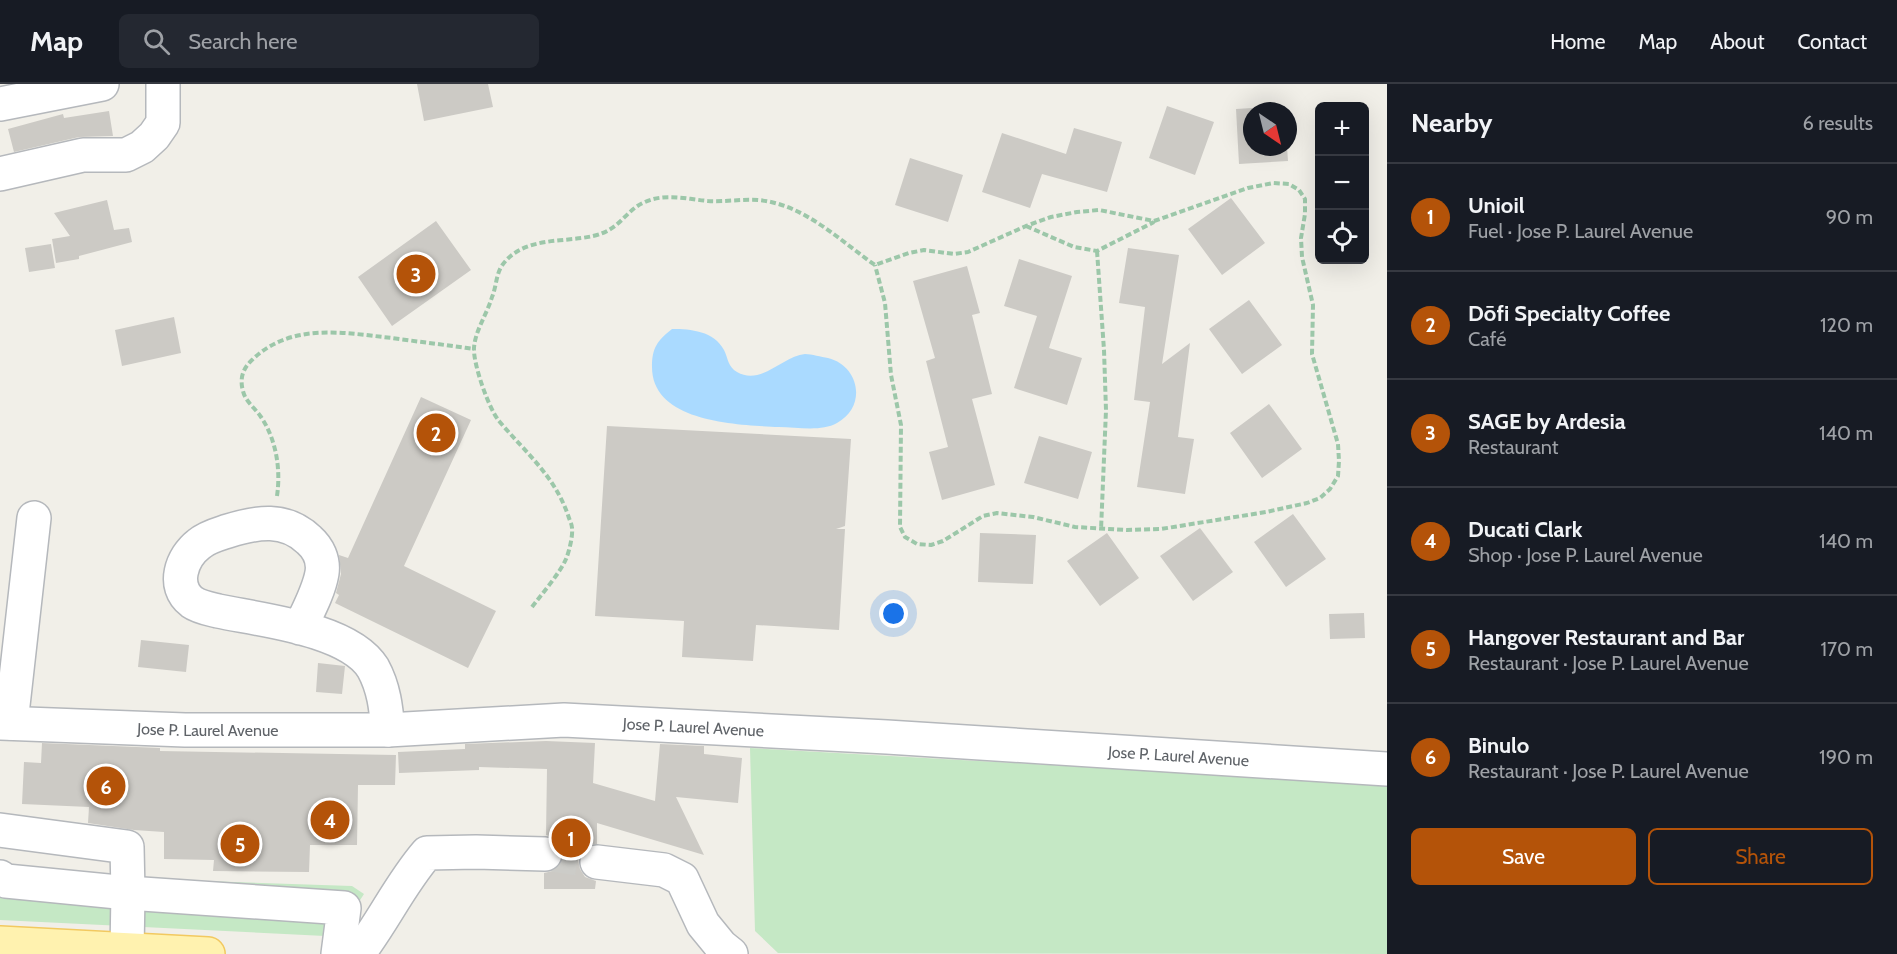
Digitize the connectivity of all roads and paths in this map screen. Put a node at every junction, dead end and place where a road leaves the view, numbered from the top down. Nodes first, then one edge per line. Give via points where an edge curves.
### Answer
1 (102, 84) edge
2 (163, 84) edge
3 (0, 104) edge
4 (0, 174) edge
5 (1154, 221) junction
6 (1026, 226) junction
7 (1097, 251) junction
8 (875, 265) junction
9 (474, 349) junction
10 (34, 518) dead end
11 (269, 522) junction
12 (1101, 530) junction
13 (532, 607) dead end
14 (300, 628) junction
15 (5, 723) edge
16 (388, 730) junction
17 (1387, 769) edge
18 (0, 830) edge
19 (545, 854) tunnel mouth
20 (597, 862) tunnel mouth
21 (0, 878) edge
22 (128, 893) junction
23 (0, 943) edge
24 (127, 950) junction
25 (208, 954) edge
26 (338, 954) edge
27 (358, 954) edge
28 (731, 954) edge

1 - 3 street
2 - 4 street via 163,123 142,147 126,155 83,155
5 - 6 path via 1099,210 1051,217
5 - 7 path
5 - 12 path via 1248,188 1273,183 1289,184 1299,190 1305,199 1300,238 1313,305 1312,354 1338,444 1338,476 1320,498 1307,503 1161,529
6 - 7 path via 1074,247
6 - 8 path via 968,252 924,250
7 - 12 path via 1105,398
8 - 9 path via 798,211 777,203 659,198 643,202 608,231 543,242 510,256 500,268
8 - 12 path via 885,303 891,375 901,425 900,527 905,537 917,544 931,545 983,516 997,513
9 - 11 path via 337,332 306,333 278,341 258,354 245,367 241,379 243,392 261,417 275,448 278,487
9 - 13 path via 478,376 496,419 536,461 561,495 572,528 566,560
10 - 15 street
11 - 14 street via 289,526 304,535 314,545 322,563 318,585
11 - 14 street via 201,541 181,567 180,581 184,594 193,603
14 - 16 street via 346,643 372,667 385,702
15 - 16 street, Jose P. Laurel Avenue via 185,730
16 - 17 street, Jose P. Laurel Avenue via 564,720
18 - 22 street via 126,847
19 - 27 street via 427,853
20 - 28 street via 664,870 682,879 703,924
21 - 22 street
22 - 24 street
22 - 26 street via 344,908
23 - 24 main road
24 - 25 main road

